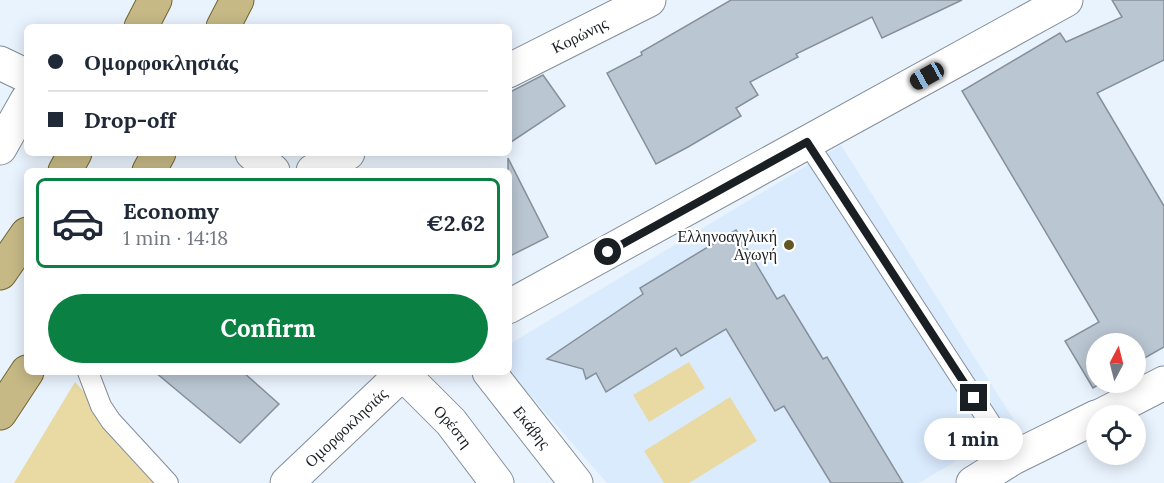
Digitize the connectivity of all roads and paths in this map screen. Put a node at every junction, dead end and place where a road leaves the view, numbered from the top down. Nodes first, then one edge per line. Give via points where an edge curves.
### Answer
1 (155, 0) edge
2 (237, 0) edge
3 (649, 0) edge
4 (1066, 0) edge
5 (1020, 11) edge
6 (143, 24) edge
7 (225, 24) edge
8 (0, 63) edge
9 (512, 69) edge
10 (24, 75) edge
11 (24, 105) edge
12 (807, 142) junction
13 (0, 148) edge
14 (256, 156) edge
15 (342, 156) edge
16 (270, 168) edge
17 (319, 168) edge
18 (24, 238) edge
19 (0, 273) edge
20 (512, 305) edge
21 (25, 375) edge
22 (89, 375) edge
23 (401, 375) edge
24 (405, 375) edge
25 (491, 375) edge
26 (1164, 383) edge
27 (1120, 405) edge
28 (0, 413) edge
29 (1086, 422) edge
30 (1013, 458) junction
31 (168, 483) edge
32 (287, 483) edge
33 (497, 483) edge
34 (576, 483) edge
35 (973, 483) edge

1 - 6 main road
2 - 7 main road
3 - 9 street, Κορώνης
4 - 5 street
5 - 12 street
8 - 10 street
11 - 13 street
12 - 20 street
12 - 30 lane
14 - 16 street
15 - 17 street
18 - 19 main road
21 - 28 main road
22 - 31 lane via 111,421
23 - 32 street, Ομορφοκλησιάς
24 - 33 street, Ορέστη via 451,422
25 - 34 street, Εκάβης
26 - 27 street
29 - 30 street
30 - 35 street

